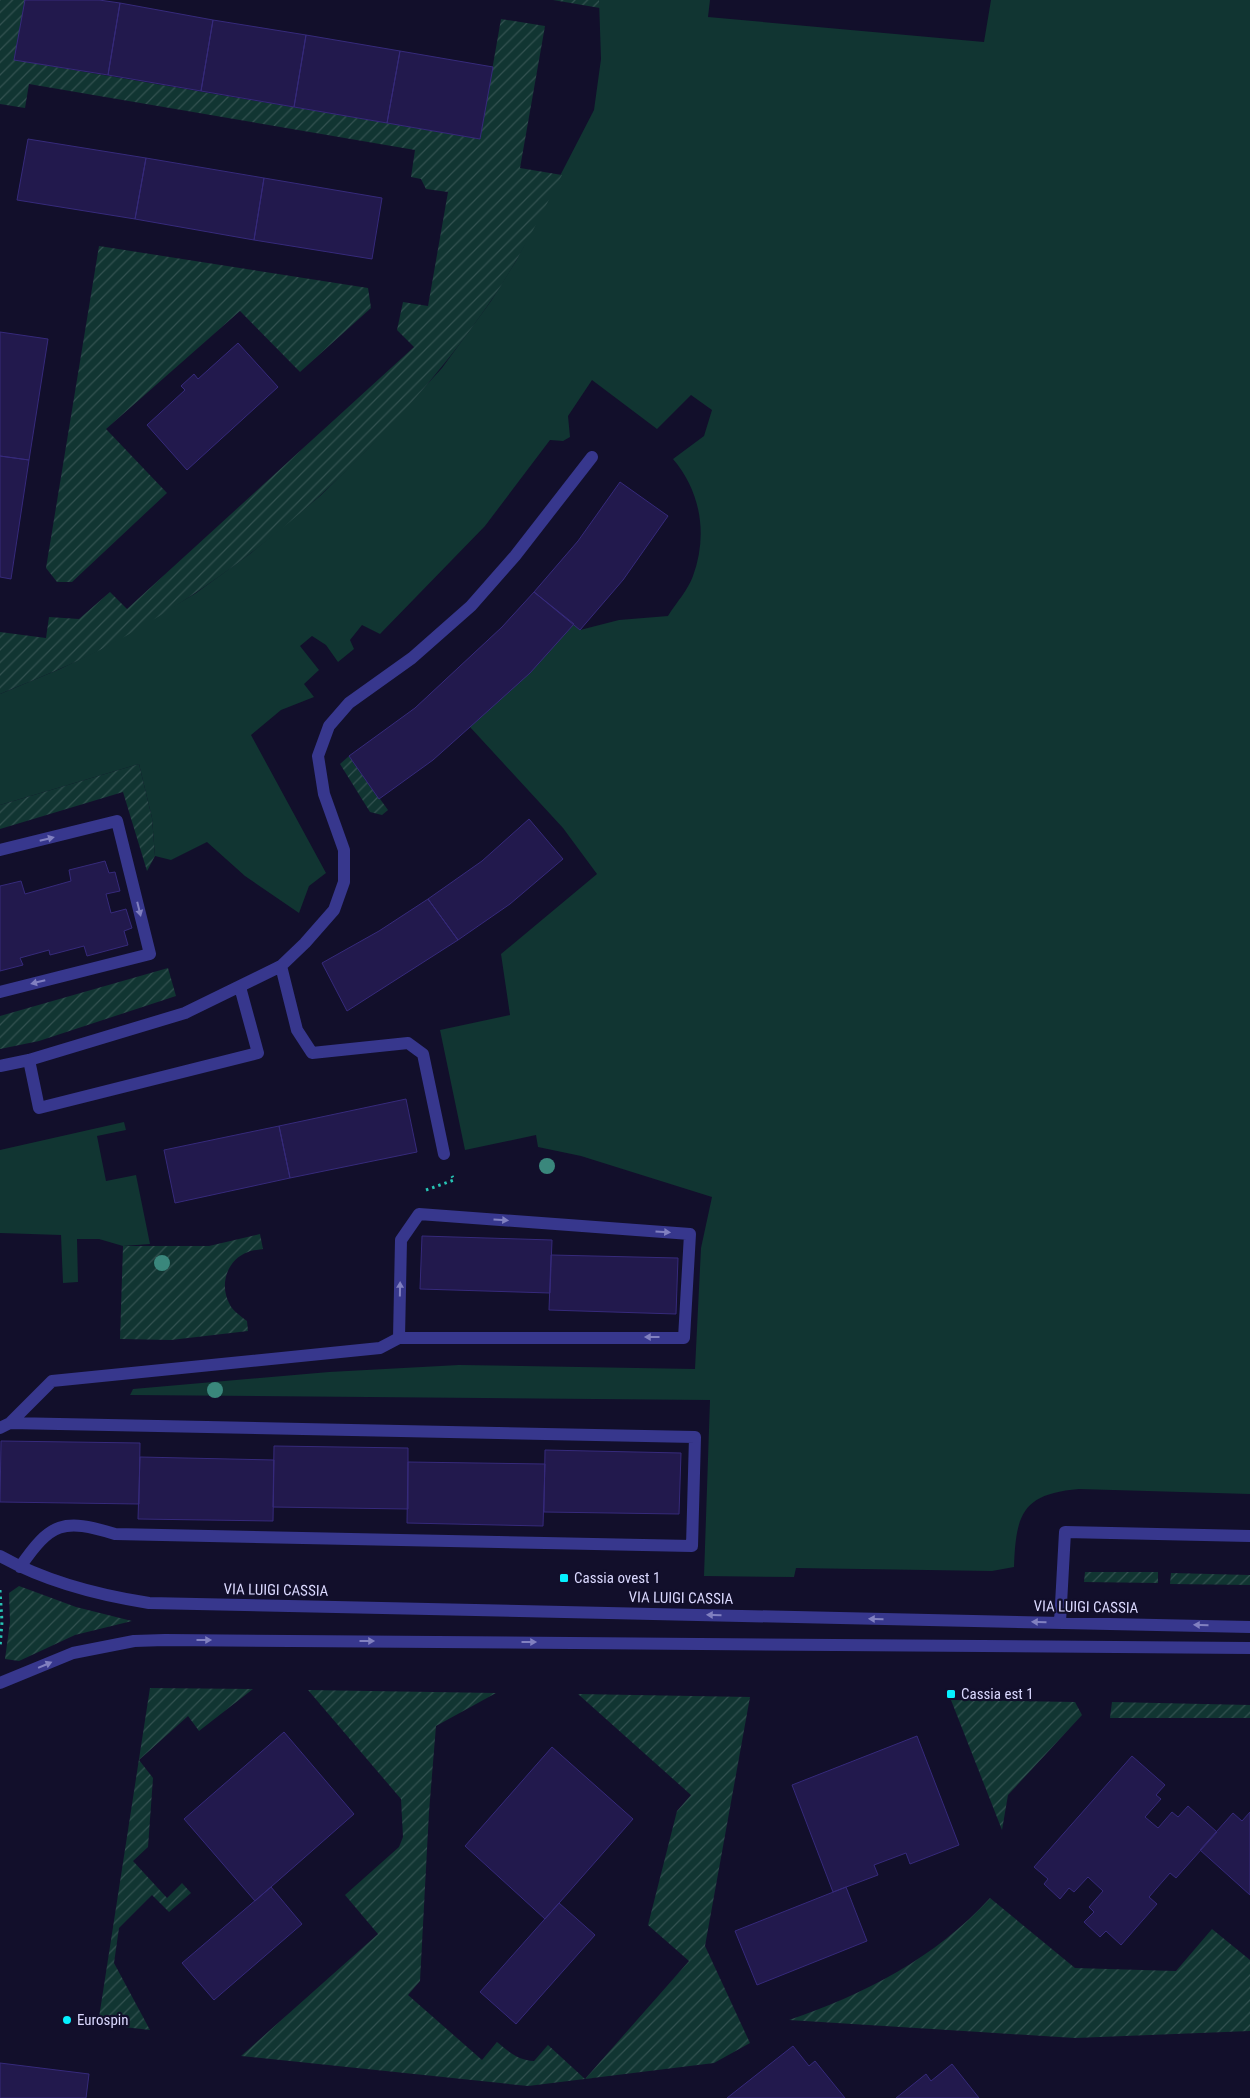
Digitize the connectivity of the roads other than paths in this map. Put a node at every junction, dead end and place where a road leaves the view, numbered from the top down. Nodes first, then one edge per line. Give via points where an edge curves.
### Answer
1 (592, 457) dead end
2 (0, 850) edge
3 (281, 966) junction
4 (240, 987) junction
5 (0, 992) edge
6 (29, 1060) junction
7 (0, 1066) edge
8 (444, 1154) road end
9 (399, 1338) junction
10 (5, 1426) edge
11 (1250, 1536) edge
12 (0, 1556) edge
13 (20, 1567) junction
14 (1060, 1622) junction
15 (1250, 1626) edge
16 (1250, 1648) edge
17 (0, 1683) edge

1 - 3 street via 515,556 471,606 412,658 349,702 329,726 318,756 324,794 344,850 344,882 334,910
2 -> 5 street via 117,821 150,954
3 - 4 street
3 - 8 street via 297,1030 312,1053 408,1043 424,1054
4 - 6 street via 184,1013
4 - 6 street via 258,1053 39,1108
6 - 7 street
9 -> 9 street via 401,1240 420,1214 690,1234 684,1338
9 - 10 street via 380,1348 52,1381
10 - 13 street via 694,1437 692,1546 115,1534 88,1526 64,1525 37,1542
11 - 14 street via 1065,1532
12 - 13 street, VIA LUIGI CASSIA
14 -> 13 street, VIA LUIGI CASSIA via 149,1603 103,1596
15 -> 14 street, VIA LUIGI CASSIA
17 -> 16 street via 73,1653 134,1641 165,1640

